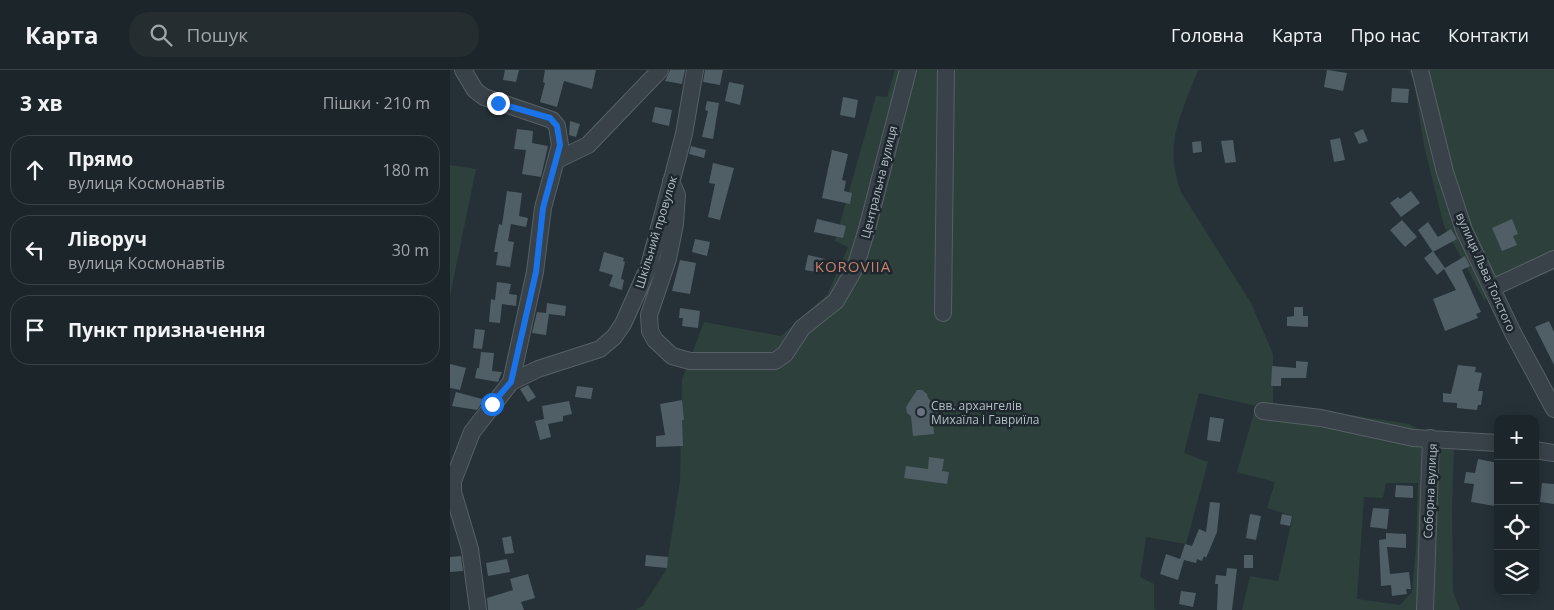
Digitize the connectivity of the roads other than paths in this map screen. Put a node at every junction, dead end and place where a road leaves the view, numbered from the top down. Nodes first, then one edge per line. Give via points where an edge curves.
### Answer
1 (463, 70) edge
2 (660, 70) edge
3 (695, 70) edge
4 (908, 70) edge
5 (946, 70) edge
6 (1420, 70) edge
7 (557, 160) junction
8 (671, 181) junction
9 (1554, 259) edge
10 (1492, 288) junction
11 (943, 313) dead end
12 (511, 382) junction
13 (1548, 383) edge
14 (1554, 409) edge
15 (1263, 411) dead end
16 (1431, 438) junction
17 (1494, 443) edge
18 (1539, 451) edge
19 (1554, 453) edge
20 (478, 610) edge
21 (1425, 610) edge

1 - 7 street via 471,85 484,97 552,120 560,145
2 - 7 street via 588,145
3 - 8 street, Шкільний провулок via 688,117
4 - 8 street, Центральна вулиця via 855,268 836,301 797,333 782,357 767,362 695,362 672,356 655,340 650,331 649,315 668,259 675,224 677,194
5 - 11 street
6 - 10 street, вулиця Льва Толстого via 1453,198 1464,230
7 - 12 street via 543,208 536,272
8 - 12 street, Шкільний провулок via 646,275 614,337 595,352 538,369
9 - 10 street
10 - 13 street, вулиця Льва Толстого
12 - 20 street via 472,432 453,481 453,492 470,549
13 - 14 street, вулиця Льва Толстого
15 - 16 street
16 - 17 street, Соборна вулиця
16 - 21 street, Соборна вулиця
18 - 19 street

